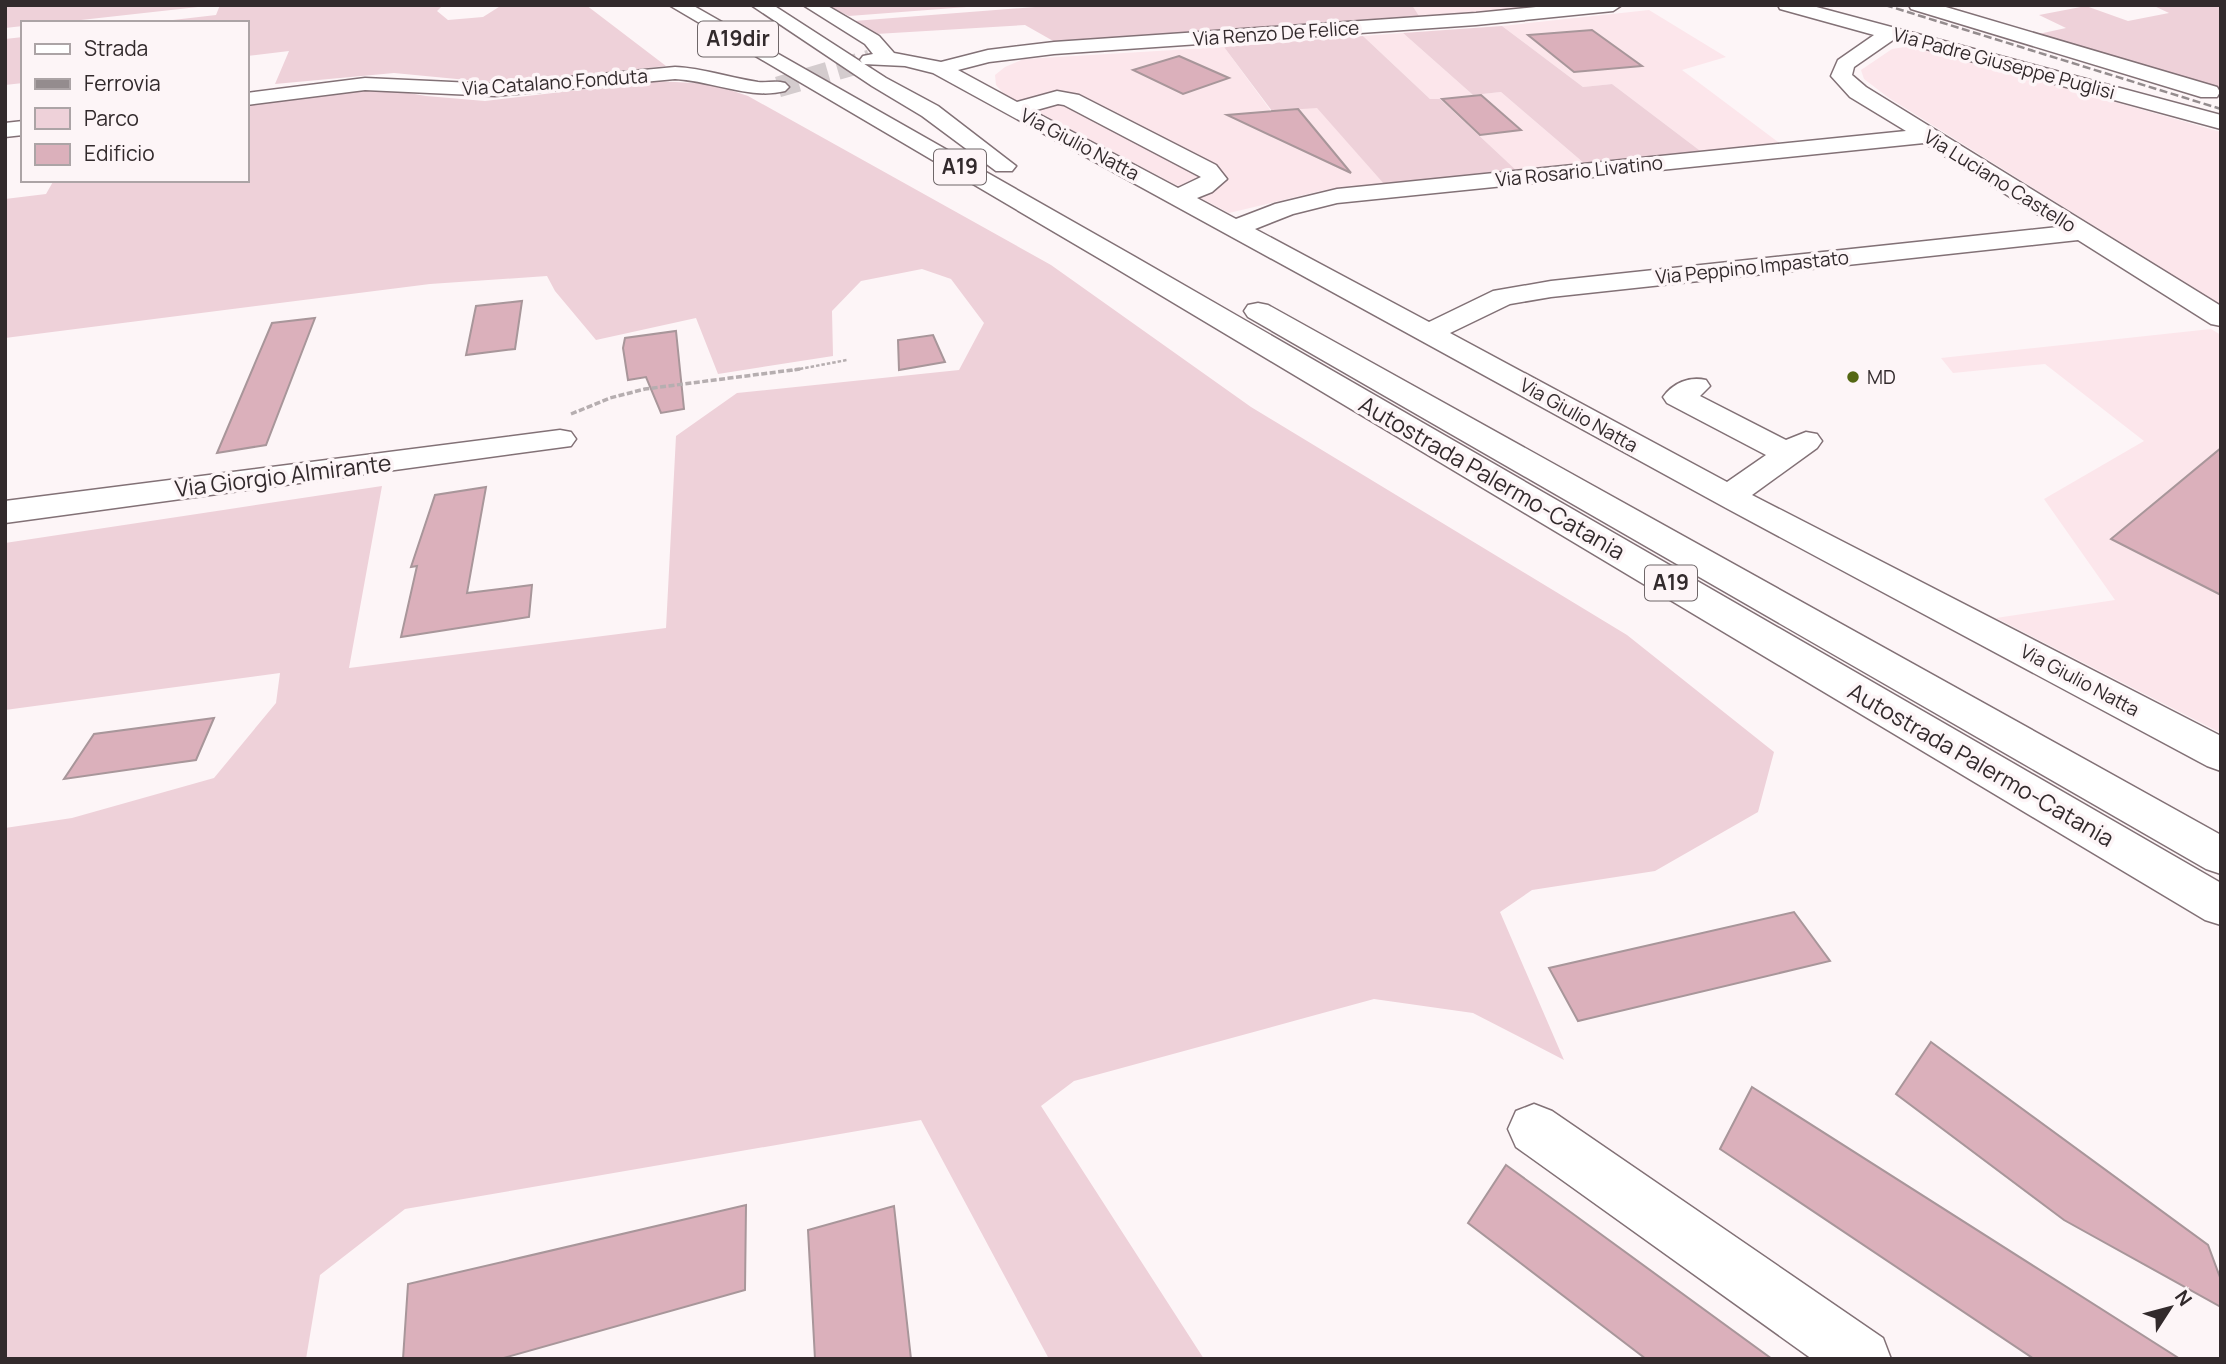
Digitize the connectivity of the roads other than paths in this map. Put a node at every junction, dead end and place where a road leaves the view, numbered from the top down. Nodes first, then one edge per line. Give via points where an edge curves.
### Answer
1 (659, 5) edge
2 (678, 5) edge
3 (717, 5) edge
4 (760, 5) edge
5 (812, 5) edge
6 (1613, 5) edge
7 (1787, 5) edge
8 (1918, 5) edge
9 (741, 19) dead end
10 (765, 32) dead end
11 (1891, 32) junction
12 (827, 66) joint
13 (940, 68) junction
14 (798, 74) joint
15 (778, 87) tunnel mouth
16 (2221, 96) edge
17 (248, 99) edge
18 (1015, 109) junction
19 (2221, 122) edge
20 (1928, 136) junction
21 (1004, 166) junction
22 (1177, 197) junction
23 (1235, 228) junction
24 (2083, 232) junction
25 (1137, 256) junction
26 (1188, 271) dead end
27 (2221, 318) edge
28 (1428, 332) junction
29 (1695, 386) dead end
30 (560, 439) road end
31 (1729, 496) junction
32 (5, 512) edge
33 (2221, 755) edge
34 (2221, 856) edge
35 (2221, 906) edge
36 (1534, 1129) dead end
37 (1862, 1359) edge

1 - 25 main road
2 - 14 main road, A19dir
3 - 9 main road, A19dir
4 - 21 main road via 930,111
5 - 13 main road, Via Giulio Natta via 872,40 879,59 912,59
6 - 13 main road, Via Renzo De Felice via 1054,48
7 - 11 main road, Via Padre Giuseppe Puglisi
8 - 16 main road
10 - 12 main road, A19dir
11 - 19 main road, Via Padre Giuseppe Puglisi
11 - 20 main road, Via Luciano Castello via 1845,64 1841,76 1858,92
12 - 21 main road, Autostrada Palermo-Catania / A19
13 - 18 main road, Via Giulio Natta
14 - 25 main road, Autostrada Palermo-Catania / A19
15 - 17 main road, Via Catalano Fonduta via 760,89 701,74 675,73 495,90 365,84
18 - 22 main road, Via Giulio Natta
18 - 22 main road via 1057,97 1071,100 1208,170 1215,179
20 - 23 main road, Via Rosario Livatino via 1337,196
20 - 24 main road, Via Luciano Castello
21 - 25 main road, Autostrada Palermo-Catania / A19
22 - 23 main road, Via Giulio Natta
23 - 28 main road, Via Giulio Natta
24 - 27 main road, Via Luciano Castello
24 - 28 main road, Via Peppino Impastato via 1551,289 1503,297
25 - 35 main road, Autostrada Palermo-Catania / A19
26 - 34 main road, Autostrada Palermo-Catania / A19
28 - 31 main road, Via Giulio Natta
29 - 31 main road via 1678,397 1797,448
30 - 32 main road, Via Giorgio Almirante
31 - 33 main road, Via Giulio Natta
36 - 37 main road

